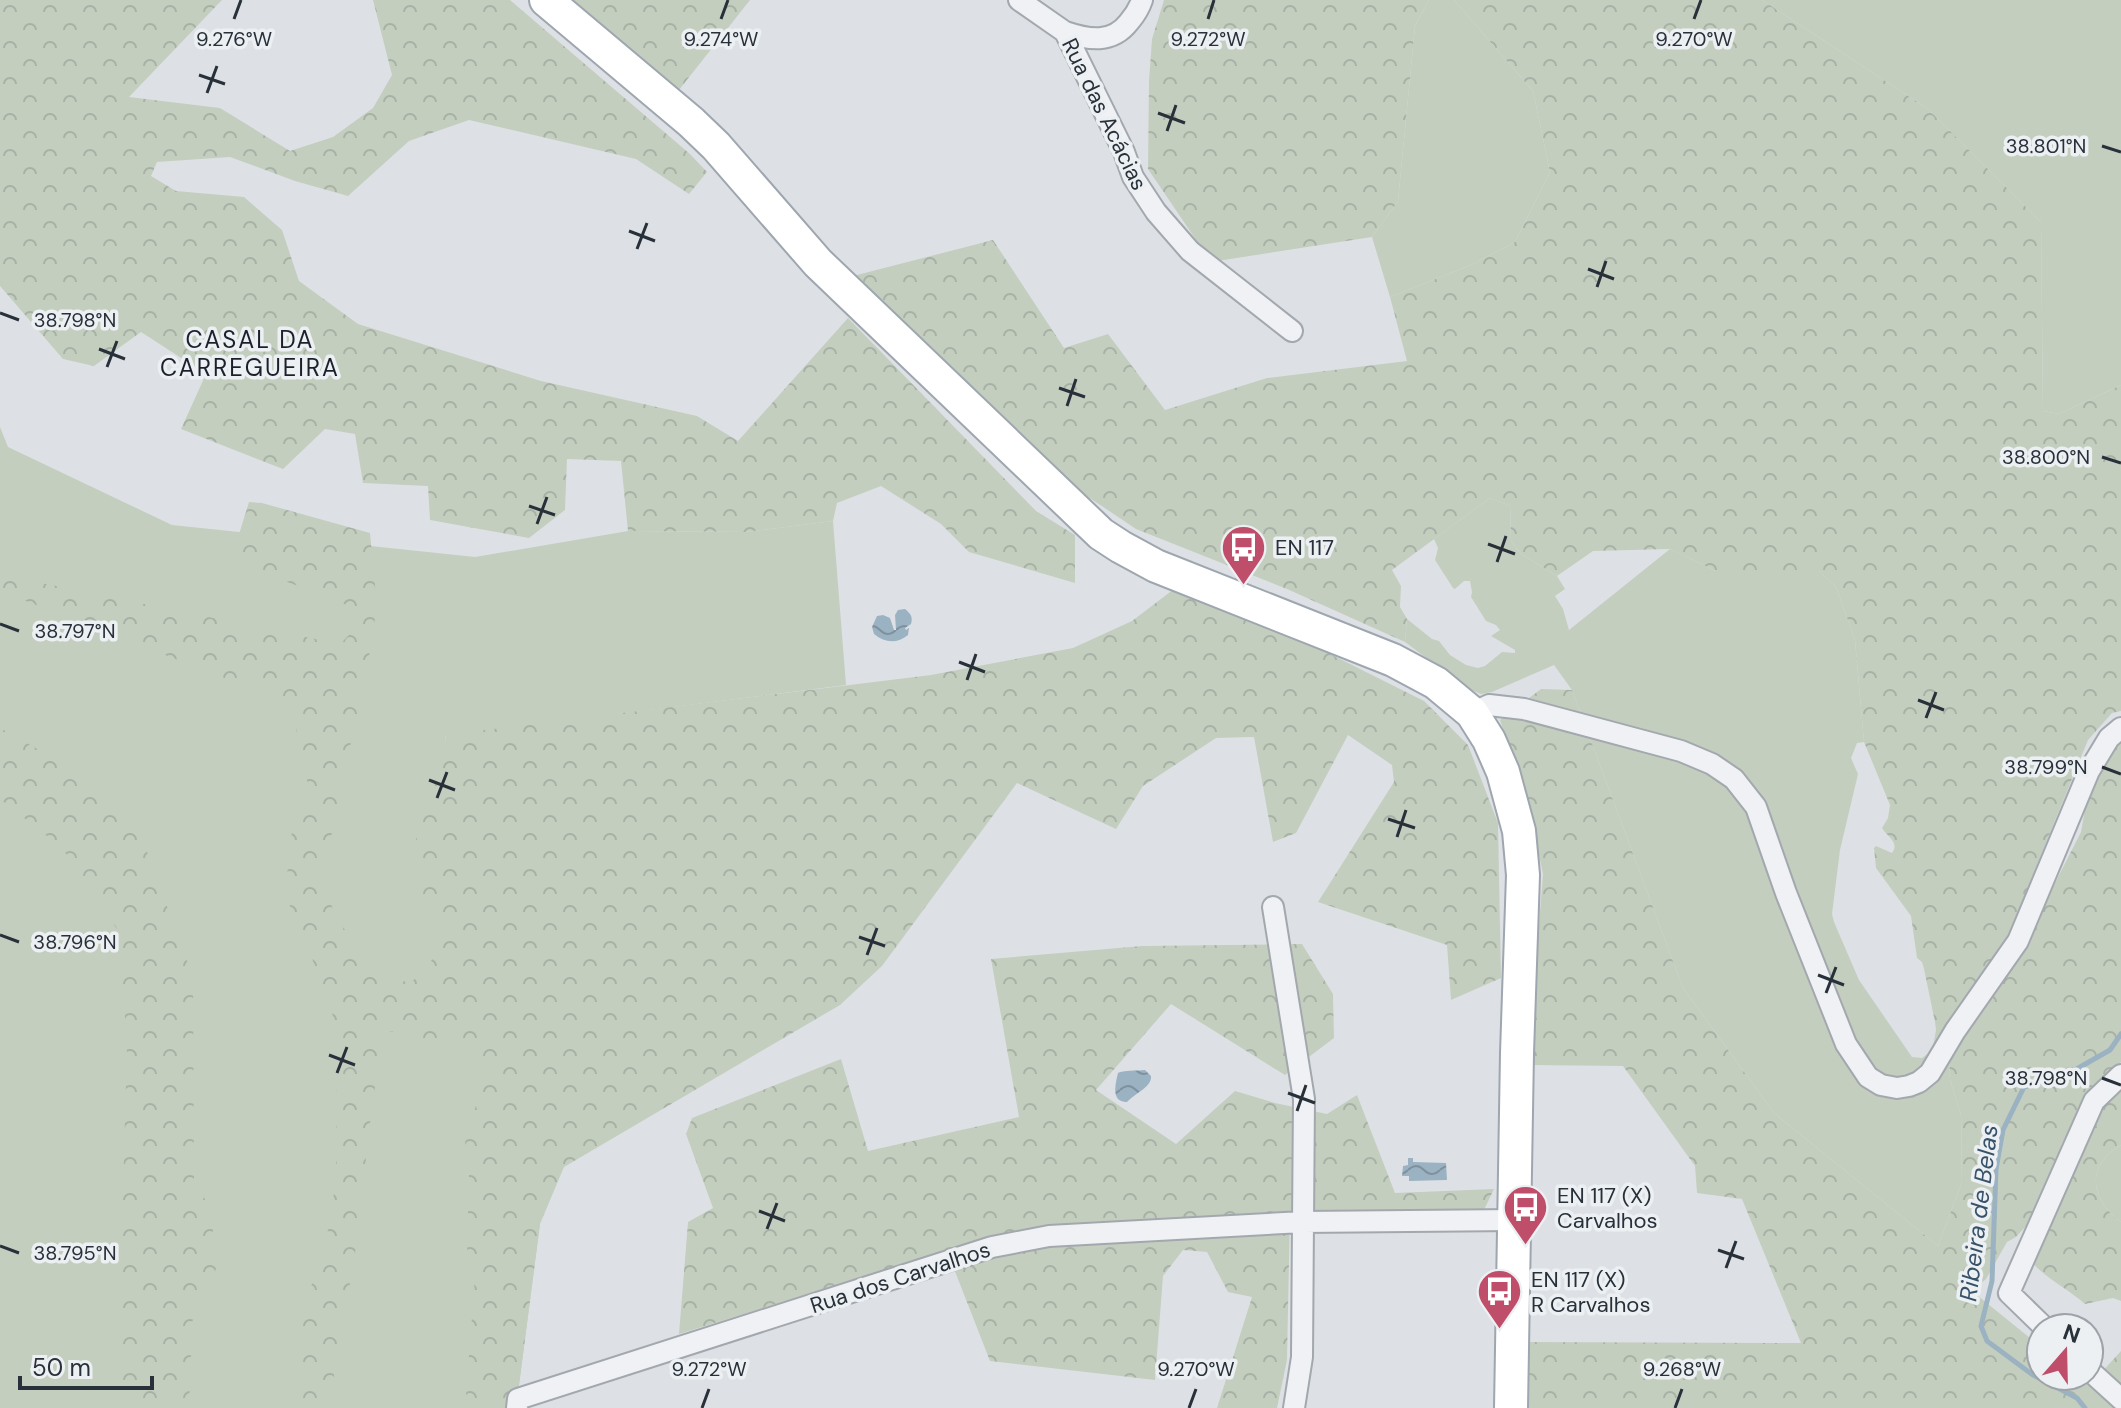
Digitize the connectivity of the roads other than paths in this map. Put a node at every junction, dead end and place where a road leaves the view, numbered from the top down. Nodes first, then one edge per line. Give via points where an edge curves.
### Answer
1 (546, 0) edge
2 (1019, 0) edge
3 (1142, 0) edge
4 (1065, 32) junction
5 (1292, 331) dead end
6 (1472, 713) junction
7 (2121, 728) edge
8 (1273, 907) dead end
9 (2121, 1075) edge
10 (1515, 1220) junction
11 (1303, 1222) junction
12 (2029, 1312) edge
13 (2105, 1384) edge
14 (2121, 1399) edge
15 (517, 1408) edge
16 (1294, 1408) edge
17 (1511, 1408) edge

1 - 6 main road via 716,146 818,263 1101,534 1156,566 1393,660 1436,683
2 - 4 street, Rua das Acácias
3 - 4 street via 1123,30 1107,39
4 - 5 street, Rua das Acácias via 1133,177 1156,212 1190,251
6 - 7 street via 1489,705 1524,709 1681,751 1734,779 1756,807 1846,1044 1868,1077 1897,1088 1930,1073 2018,941 2089,771
6 - 10 main road via 1503,772 1522,851
8 - 11 street via 1304,1099
9 - 12 street via 2094,1101 2009,1293
10 - 11 street, Rua dos Carvalhos
10 - 17 main road
11 - 15 street, Rua dos Carvalhos via 1049,1236 992,1247 518,1399
11 - 16 street via 1302,1357
13 - 14 street

